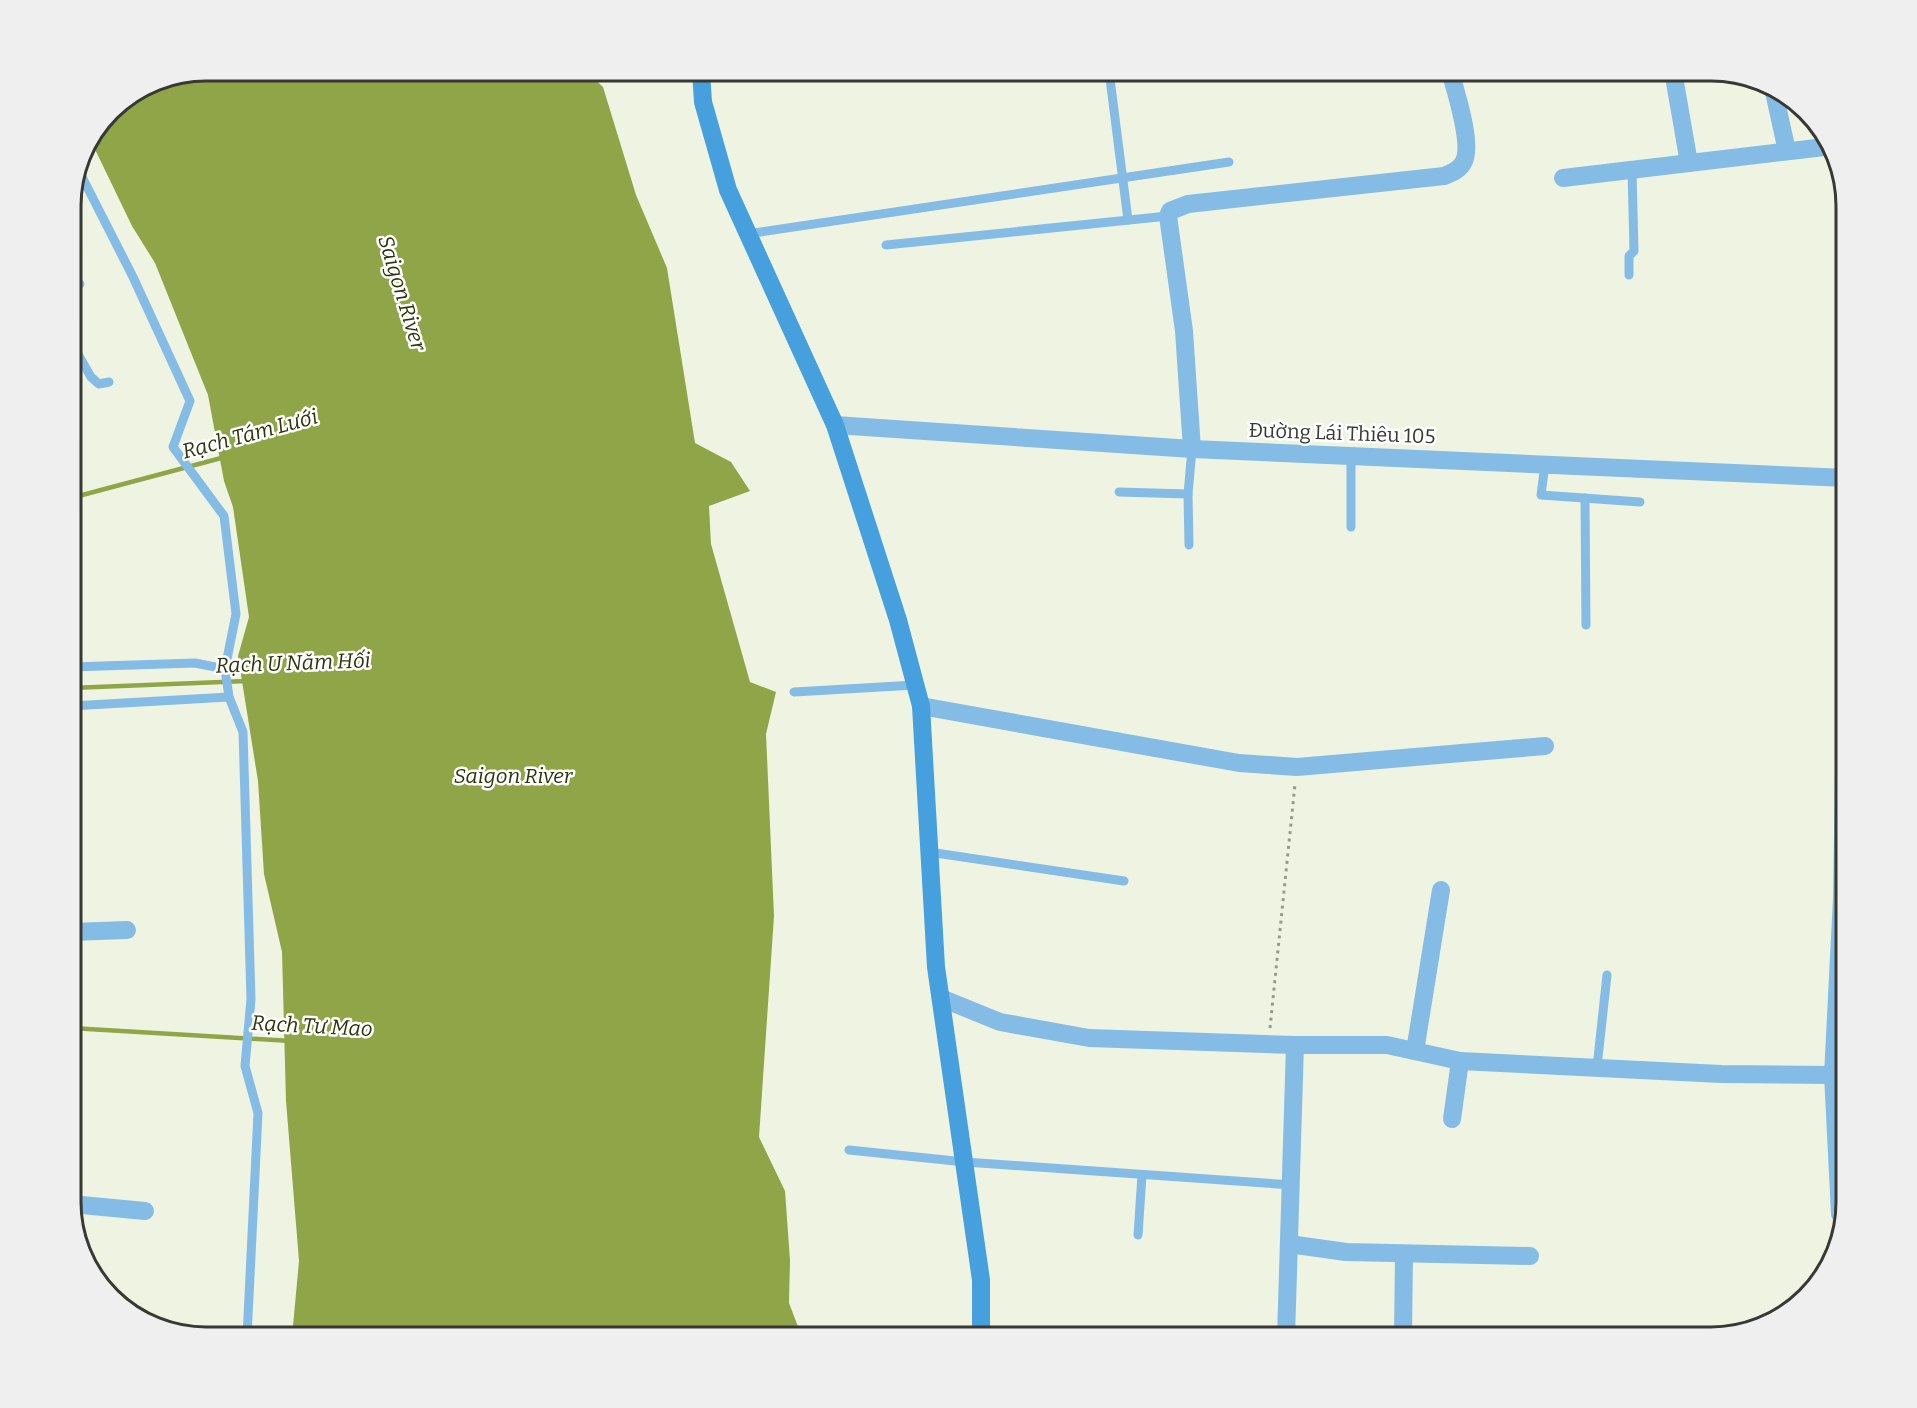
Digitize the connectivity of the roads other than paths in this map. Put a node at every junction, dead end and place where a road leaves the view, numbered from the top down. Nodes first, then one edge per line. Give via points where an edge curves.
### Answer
1 (702, 81) edge
2 (1111, 81) edge
3 (1453, 81) edge
4 (1675, 81) edge
5 (1776, 99) edge
6 (1821, 147) edge
7 (1787, 151) junction
8 (1229, 162) dead end
9 (1689, 163) junction
10 (1632, 170) junction
11 (1563, 178) dead end
12 (84, 180) edge
13 (1125, 182) junction
14 (1168, 216) junction
15 (1128, 220) junction
16 (747, 234) junction
17 (886, 245) dead end
18 (1629, 275) dead end
19 (81, 360) edge
20 (109, 382) dead end
21 (835, 425) junction
22 (1192, 449) junction
23 (1351, 463) junction
24 (1545, 464) junction
25 (1836, 478) edge
26 (1119, 492) dead end
27 (1188, 494) junction
28 (1585, 498) junction
29 (1640, 502) dead end
30 (1351, 527) dead end
31 (1189, 545) dead end
32 (1586, 625) dead end
33 (81, 667) edge
34 (225, 670) junction
35 (915, 685) junction
36 (794, 692) dead end
37 (229, 695) junction
38 (81, 705) edge
39 (921, 706) junction
40 (1545, 746) dead end
41 (929, 852) junction
42 (1124, 881) dead end
43 (1441, 890) dead end
44 (127, 930) dead end
45 (81, 932) edge
46 (1607, 975) dead end
47 (941, 998) junction
48 (1836, 1027) edge
49 (1295, 1046) junction
50 (1415, 1051) junction
51 (1460, 1061) junction
52 (1597, 1067) junction
53 (1833, 1075) junction
54 (1452, 1119) dead end
55 (1836, 1128) edge
56 (849, 1150) dead end
57 (965, 1162) junction
58 (1142, 1175) junction
59 (1292, 1185) junction
60 (81, 1205) edge
61 (146, 1211) dead end
62 (1138, 1235) dead end
63 (1289, 1244) junction
64 (1404, 1254) junction
65 (1530, 1256) dead end
66 (248, 1327) edge
67 (981, 1327) edge
68 (1286, 1327) edge
69 (1403, 1327) edge

1 - 16 street via 703,102 728,190
2 - 13 lane
3 - 14 street via 1467,144 1464,162 1455,171 1444,176 1188,204 1174,208
4 - 9 street
5 - 7 street
6 - 7 street
7 - 9 street
8 - 13 lane
9 - 10 street
10 - 11 street
10 - 18 lane via 1634,251 1629,256
12 - 34 lane via 190,401 173,447 224,516 236,614
13 - 15 lane
13 - 16 lane
14 - 15 lane
14 - 22 street via 1184,332
15 - 17 lane
16 - 21 street
19 - 20 lane via 99,384
21 - 22 street, Đường Lái Thiêu 105
21 - 35 street
22 - 23 street, Đường Lái Thiêu 105
22 - 27 lane
23 - 24 street, Đường Lái Thiêu 105
23 - 30 lane
24 - 25 street, Đường Lái Thiêu 105
24 - 28 lane via 1541,495
26 - 27 lane
27 - 31 lane
28 - 29 lane
28 - 32 lane
33 - 34 lane via 195,663
34 - 37 lane
35 - 36 lane
35 - 39 street
37 - 38 lane
37 - 66 lane via 243,732 250,999 245,1065 258,1113
39 - 40 street via 1239,763 1297,767
39 - 41 street
41 - 42 lane
41 - 47 street
43 - 50 street
44 - 45 street
46 - 52 lane
47 - 49 street via 1000,1022 1089,1038
47 - 57 street
48 - 53 street
49 - 50 street via 1388,1045
49 - 59 street
50 - 51 street
51 - 52 street
51 - 54 street
52 - 53 street
53 - 55 street
56 - 57 lane
57 - 58 lane
57 - 67 street via 981,1280
58 - 59 lane
58 - 62 lane
59 - 63 street
60 - 61 street
63 - 64 street via 1346,1252
63 - 68 street
64 - 65 street
64 - 69 street

